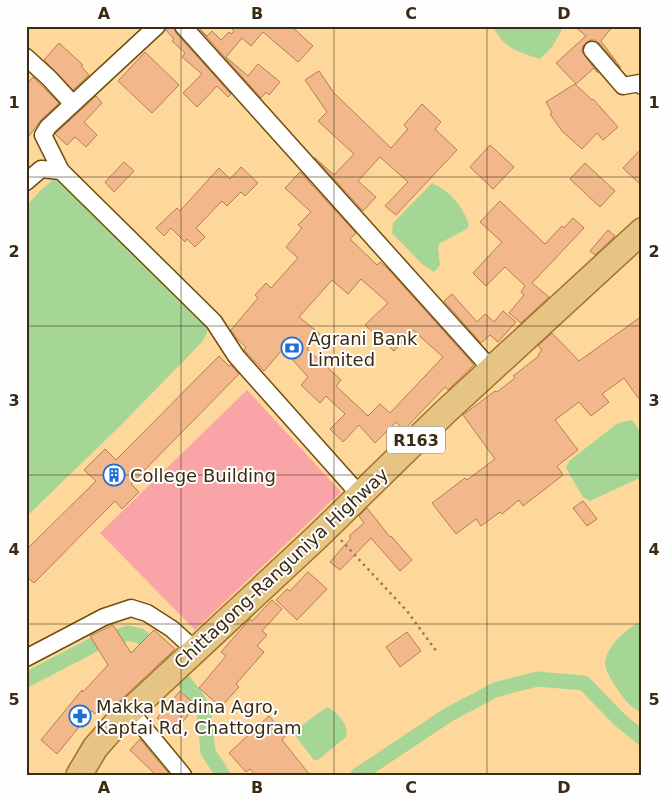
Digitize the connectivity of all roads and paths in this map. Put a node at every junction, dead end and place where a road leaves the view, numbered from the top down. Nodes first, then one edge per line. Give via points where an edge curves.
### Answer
1 (157, 26) edge
2 (183, 26) edge
3 (592, 50) dead end
4 (26, 58) edge
5 (642, 86) edge
6 (72, 103) junction
7 (62, 172) junction
8 (26, 182) edge
9 (642, 231) edge
10 (492, 370) junction
11 (360, 495) junction
12 (328, 526) junction
13 (194, 651) junction
14 (436, 652) dead end
15 (26, 658) edge
16 (130, 711) junction
17 (80, 775) edge
18 (183, 775) edge

1 - 6 street
2 - 10 street
3 - 5 street via 623,86 640,83
4 - 6 street
6 - 7 street via 43,135
7 - 8 street via 41,169
7 - 11 street via 214,322 236,356
9 - 10 main road, Chittagong-Ranguniya Highway / R163
10 - 11 main road, Chittagong-Ranguniya Highway / R163
11 - 12 main road, Chittagong-Ranguniya Highway / R163
12 - 13 main road, Chittagong-Ranguniya Highway / R163
12 - 14 path via 407,611
13 - 15 street via 172,629 147,613 131,608 104,618
13 - 16 main road, Chittagong-Ranguniya Highway / R163
16 - 17 main road, R163 via 95,748
16 - 18 street

